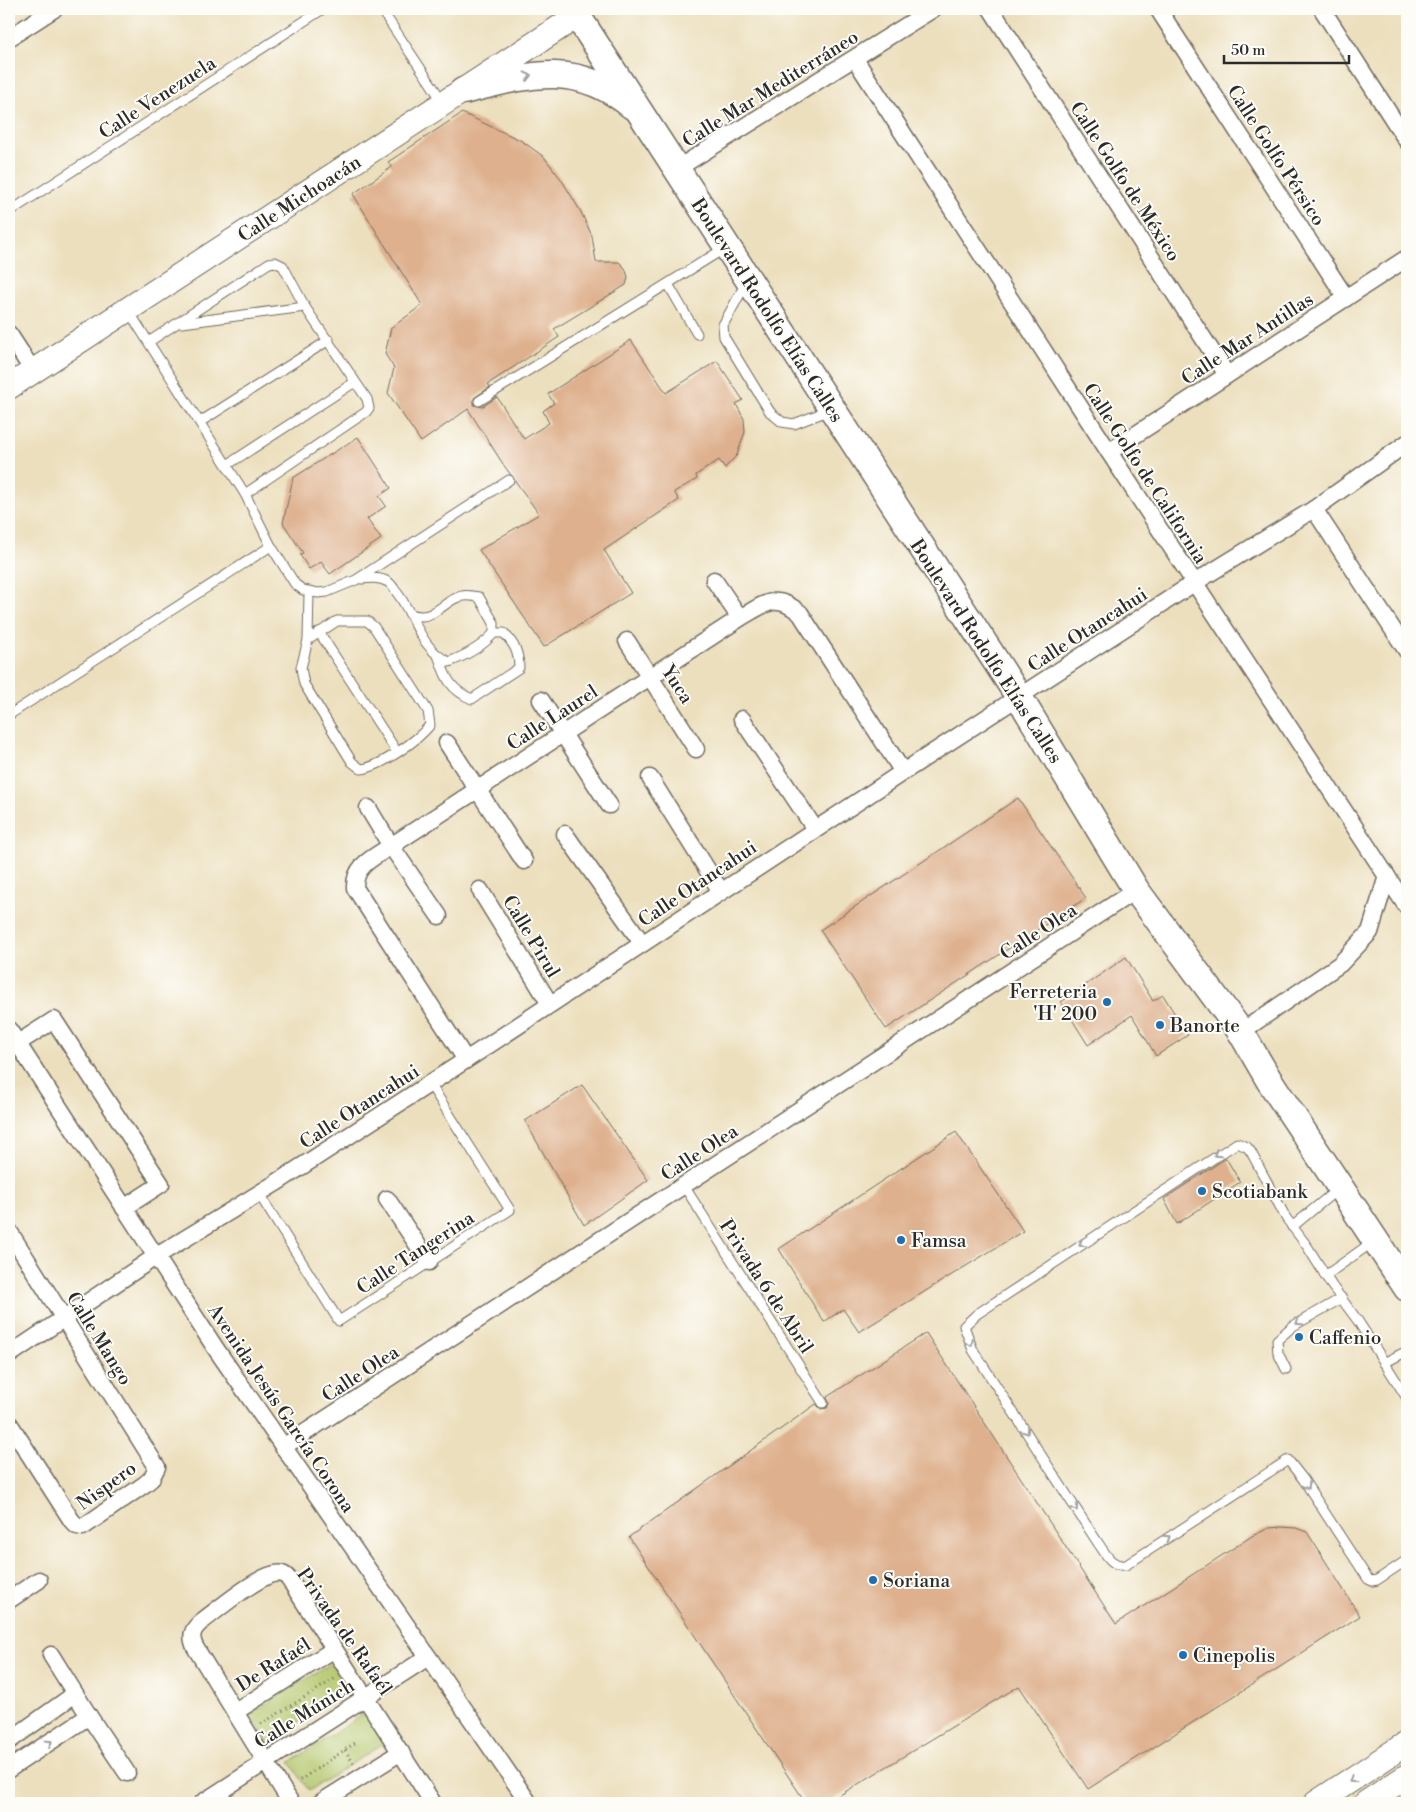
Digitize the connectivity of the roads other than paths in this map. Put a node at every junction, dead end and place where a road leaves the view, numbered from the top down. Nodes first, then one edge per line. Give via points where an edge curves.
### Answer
1 (54, 9) edge
2 (323, 9) edge
3 (381, 9) edge
4 (933, 9) edge
5 (991, 9) edge
6 (1158, 9) edge
7 (1322, 9) edge
8 (580, 11) edge
9 (9, 38) edge
10 (855, 59) junction
11 (453, 97) junction
12 (642, 115) junction
13 (1407, 141) edge
14 (678, 168) junction
15 (9, 212) edge
16 (728, 247) junction
17 (1407, 258) edge
18 (748, 278) junction
19 (668, 284) junction
20 (1346, 298) junction
21 (304, 307) junction
22 (128, 310) junction
23 (180, 323) junction
24 (9, 334) edge
25 (697, 334) dead end
26 (329, 340) junction
27 (150, 341) junction
28 (33, 371) junction
29 (1227, 375) junction
30 (355, 382) junction
31 (9, 387) edge
32 (479, 401) dead end
33 (832, 409) junction
34 (200, 422) junction
35 (1407, 443) edge
36 (1109, 452) junction
37 (227, 464) junction
38 (509, 480) dead end
39 (245, 494) junction
40 (1314, 509) junction
41 (271, 546) junction
42 (356, 580) junction
43 (714, 580) dead end
44 (1194, 583) junction
45 (309, 592) junction
46 (410, 613) junction
47 (740, 618) junction
48 (319, 632) junction
49 (494, 633) junction
50 (308, 640) junction
51 (626, 641) dead end
52 (1407, 651) edge
53 (439, 658) junction
54 (650, 679) junction
55 (1019, 696) junction
56 (541, 700) dead end
57 (9, 715) edge
58 (742, 718) dead end
59 (562, 734) junction
60 (447, 743) dead end
61 (696, 749) dead end
62 (397, 752) junction
63 (902, 772) junction
64 (650, 778) dead end
65 (477, 790) junction
66 (609, 805) dead end
67 (368, 808) dead end
68 (815, 829) junction
69 (565, 834) dead end
70 (391, 846) junction
71 (524, 861) dead end
72 (1387, 876) junction
73 (480, 890) dead end
74 (720, 890) junction
75 (1136, 890) junction
76 (1407, 907) edge
77 (439, 916) dead end
78 (642, 943) junction
79 (550, 1004) junction
80 (1241, 1032) junction
81 (13, 1037) edge
82 (466, 1060) junction
83 (430, 1084) junction
84 (684, 1186) junction
85 (1341, 1187) junction
86 (259, 1194) junction
87 (387, 1199) dead end
88 (124, 1208) junction
89 (1292, 1227) junction
90 (9, 1230) edge
91 (1376, 1240) junction
92 (156, 1257) junction
93 (429, 1262) junction
94 (1325, 1276) junction
95 (1407, 1288) edge
96 (1342, 1298) junction
97 (64, 1318) junction
98 (1407, 1351) edge
99 (9, 1355) edge
100 (1384, 1363) junction
101 (1286, 1369) dead end
102 (1407, 1398) edge
103 (823, 1403) dead end
104 (9, 1423) edge
105 (283, 1447) junction
106 (157, 1467) joint
107 (1407, 1560) edge
108 (39, 1580) dead end
109 (9, 1600) edge
110 (192, 1632) joint
111 (333, 1650) junction
112 (51, 1655) dead end
113 (428, 1657) junction
114 (75, 1694) junction
115 (367, 1698) junction
116 (235, 1712) junction
117 (89, 1716) junction
118 (9, 1741) edge
119 (1407, 1743) edge
120 (400, 1752) junction
121 (265, 1761) junction
122 (9, 1769) edge
123 (127, 1773) dead end
124 (1407, 1776) edge
125 (202, 1803) edge
126 (291, 1803) edge
127 (320, 1803) edge
128 (433, 1803) edge
129 (529, 1803) edge
130 (1316, 1803) edge
131 (1366, 1803) edge

1 - 9 street
2 - 15 lane, Calle Venezuela
3 - 11 lane
4 - 10 street, Calle Mar Mediterráneo
5 - 29 street, Calle Golfo de México
6 - 20 street, Calle Golfo Pérsico
7 - 13 street
8 - 11 main road, Calle Michoacán
8 - 12 main road, Boulevard Rodolfo Elías Calles
10 - 14 street, Calle Mar Mediterráneo
10 - 36 street, Calle Golfo de California
11 -> 12 main road via 535,74 572,76 618,95
11 - 22 main road, Calle Michoacán
12 - 14 main road, Boulevard Rodolfo Elías Calles
14 - 16 main road, Boulevard Rodolfo Elías Calles
16 - 18 main road, Boulevard Rodolfo Elías Calles
16 - 19 lane
17 - 20 street, Calle Mar Antillas
18 - 33 main road, Boulevard Rodolfo Elías Calles
18 - 33 lane via 723,325 724,337 770,412 782,422 794,424
19 - 25 lane
19 - 32 lane
20 - 29 street, Calle Mar Antillas
21 - 23 lane
21 - 23 lane via 283,266 275,262
21 - 26 lane
22 - 27 lane
22 - 28 main road, Calle Michoacán
23 - 27 lane
24 - 28 street
26 - 30 lane
26 - 34 lane
27 - 34 lane
28 - 31 main road, Calle Michoacán
29 - 36 street, Calle Mar Antillas
30 - 37 lane
30 - 39 lane via 369,404 366,412
33 - 55 main road, Boulevard Rodolfo Elías Calles
34 - 37 lane
35 - 40 street, Calle Otancahui
36 - 44 street, Calle Golfo de California
37 - 39 lane
38 - 42 lane
39 - 41 lane
40 - 44 street, Calle Otancahui
40 - 52 street
41 - 45 lane via 295,584
41 - 57 lane
42 - 45 lane via 327,592
42 - 46 lane via 374,578 388,582
43 - 47 street
44 - 55 street, Calle Otancahui
44 - 72 street, Calle Golfo de California
45 - 50 lane
46 - 49 lane via 418,617 427,616 456,598 467,595 479,597 494,623
46 - 53 lane via 429,648
47 - 54 street, Calle Laurel
47 - 63 street, Calle Laurel via 768,602 779,601 788,603 800,613
48 - 50 lane
48 - 62 lane
48 - 62 lane via 337,621 353,619 366,620 374,627 428,711 430,725 423,734
49 - 53 lane via 486,643 464,656 449,662
49 - 53 lane via 504,632 515,646 519,668 472,699 447,681
50 - 62 lane via 301,668 304,684 352,762 361,770 372,768
51 - 54 street, Yuca
54 - 59 street, Calle Laurel
54 - 61 street, Yuca
55 - 63 street, Calle Otancahui
55 - 75 main road, Boulevard Rodolfo Elías Calles
56 - 59 street
58 - 68 street
59 - 65 street, Calle Laurel
59 - 66 street
60 - 65 street
63 - 68 street, Calle Otancahui
64 - 74 street
65 - 70 street, Calle Laurel
65 - 71 street
67 - 70 street
68 - 74 street, Calle Otancahui
69 - 78 street
70 - 77 street
70 - 82 street, Calle Laurel via 359,868 354,877 355,888
72 - 76 street, Calle Golfo de California
72 - 80 street via 1370,932 1340,964
73 - 79 street, Calle Pirul
74 - 78 street, Calle Otancahui
75 - 80 main road, Boulevard Rodolfo Elías Calles
75 - 84 street, Calle Olea
78 - 79 street, Calle Otancahui
79 - 82 street, Calle Otancahui
80 - 85 main road, Boulevard Rodolfo Elías Calles
81 - 88 street, Avenida Jesús García Corona
81 - 88 street via 54,1020 161,1184
82 - 83 street, Calle Otancahui
83 - 86 street, Calle Otancahui
83 - 93 lane, Calle Tangerina via 510,1210
84 - 103 lane, Privada 6 de Abril
84 - 105 street, Calle Olea
85 - 89 lane
85 - 91 main road, Boulevard Rodolfo Elías Calles
86 - 92 street, Calle Otancahui
86 - 93 lane, Calle Tangerina via 339,1321
87 - 93 street
88 - 92 street, Avenida Jesús García Corona
89 - 94 lane
89 -> 107 lane via 1251,1152 1247,1147 1234,1144 977,1314 965,1324 967,1339 1113,1564 1126,1565 1288,1460 1368,1579 1372,1582 1377,1580
90 - 97 street, Calle Mango
91 - 94 lane
91 - 95 main road, Boulevard Rodolfo Elías Calles
92 - 97 street, Calle Otancahui
92 - 105 street, Avenida Jesús García Corona
94 - 96 lane
96 - 100 lane
96 -> 101 lane via 1293,1326 1277,1340 1278,1353
97 - 99 street, Calle Otancahui
97 - 106 street, Calle Mango
98 - 100 lane
100 - 102 lane
104 - 106 street, Nispero via 74,1524 83,1527 151,1479
105 - 113 street, Avenida Jesús García Corona
108 - 109 street
110 - 111 street, Privada de Rafaél via 261,1579 281,1573 293,1585
110 - 116 street, De Rafaél via 195,1647
111 - 115 street, Privada de Rafaél
111 - 116 street, De Rafaél
112 - 114 street
113 - 115 street, Calle Múnich
113 - 129 street, Avenida Jesús García Corona
114 - 117 street
114 - 118 street
115 - 120 street, Privada de Rafaél
115 - 121 street, Calle Múnich
116 - 121 street, De Rafaél
122 -> 117 street
117 - 123 street
119 -> 130 main road
120 - 127 street
120 - 128 street, Privada de Rafaél
121 - 125 street, Calle Múnich
121 - 126 street, De Rafaél
124 - 131 main road

